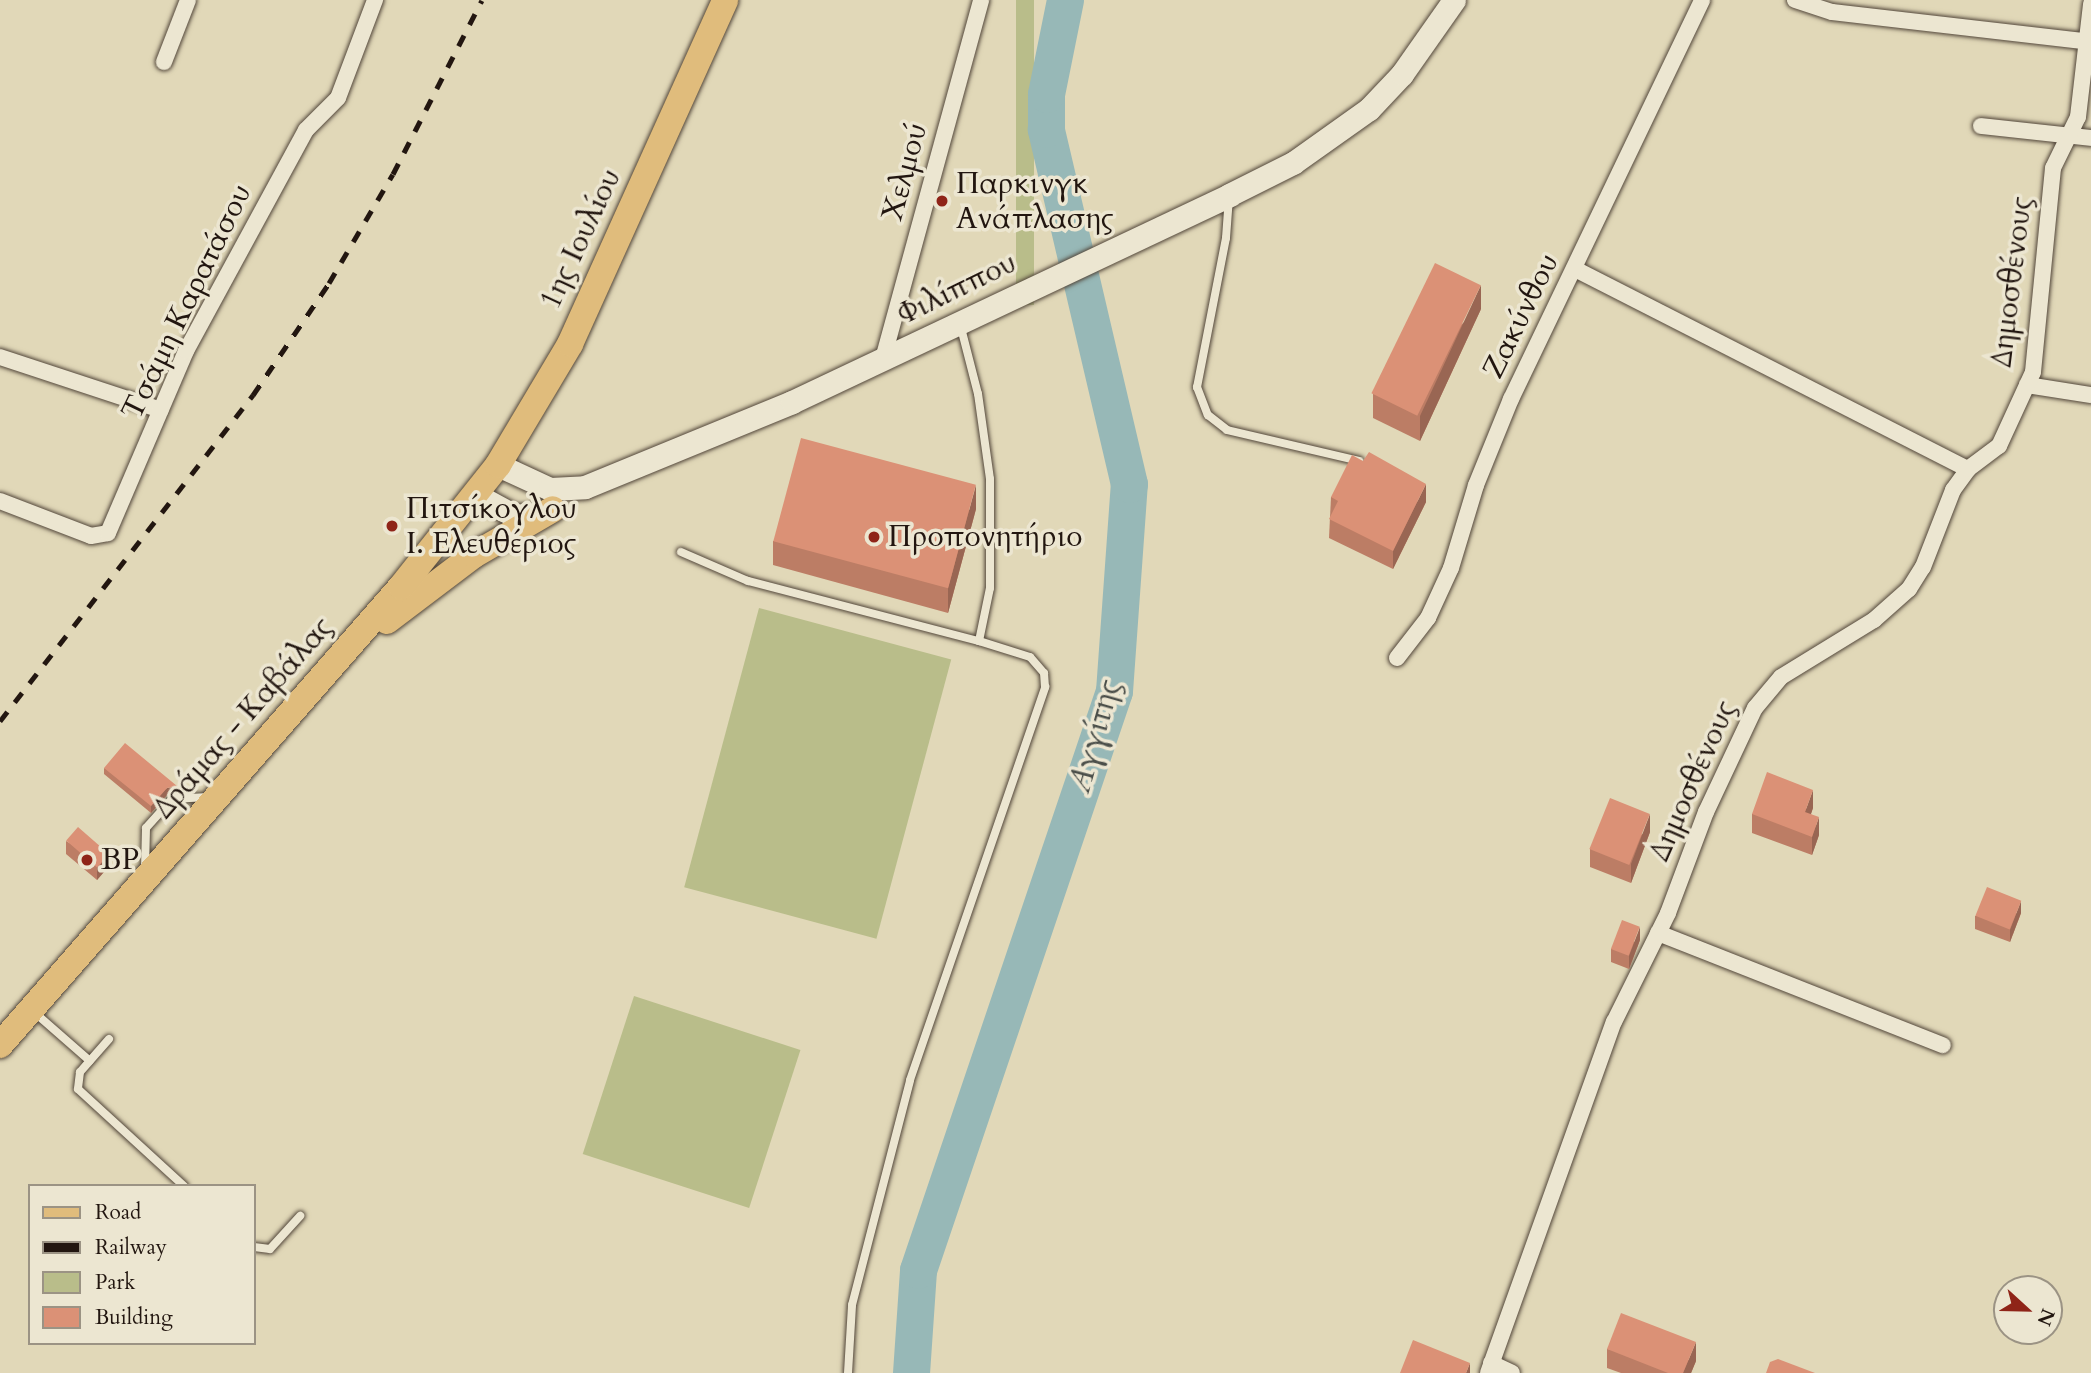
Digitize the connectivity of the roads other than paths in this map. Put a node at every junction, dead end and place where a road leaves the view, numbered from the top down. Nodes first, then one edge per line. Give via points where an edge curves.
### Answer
1 (188, 0) edge
2 (375, 0) edge
3 (725, 0) edge
4 (981, 0) edge
5 (1454, 0) edge
6 (1702, 0) edge
7 (1795, 0) edge
8 (2091, 4) edge
9 (2088, 42) edge
10 (164, 62) dead end
11 (1981, 126) dead end
12 (2070, 136) junction
13 (2091, 138) edge
14 (1229, 195) junction
15 (1575, 269) junction
16 (960, 324) junction
17 (0, 356) edge
18 (883, 359) junction
19 (2027, 385) junction
20 (2091, 395) edge
21 (161, 410) junction
22 (1366, 463) edge
23 (498, 466) junction
24 (1968, 469) junction
25 (585, 487) junction
26 (476, 495) junction
27 (0, 501) edge
28 (553, 509) junction
29 (681, 552) dead end
30 (979, 641) junction
31 (344, 654) junction
32 (1397, 658) dead end
33 (1658, 933) junction
34 (31, 1009) junction
35 (109, 1039) dead end
36 (0, 1045) edge
37 (1943, 1045) dead end
38 (90, 1061) junction
39 (182, 1184) edge
40 (300, 1216) dead end
41 (256, 1247) edge
42 (1490, 1368) edge
43 (848, 1373) edge
44 (1511, 1373) edge

1 - 10 street
2 - 21 street, Τσάμη Καρατάσου via 338,98 306,130 186,351
3 - 23 main road, 1ης Ιουλίου via 570,344
4 - 18 street, Χελμού
5 - 14 main road, Φιλίππου via 1402,74 1369,109 1293,163
6 - 15 street, Ζακύνθου
7 - 9 street via 1832,12
8 - 9 street, Δημοσθένους
9 - 12 street, Δημοσθένους via 2078,117
11 - 12 street
12 - 13 street
12 - 19 street, Δημοσθένους via 2053,168 2037,356
14 - 16 main road, Φιλίππου
14 - 22 lane via 1226,238 1197,387 1208,415 1227,430
15 - 24 street
15 - 32 street, Ζακύνθου via 1511,399 1476,485 1451,568 1428,618
16 - 18 main road, Φιλίππου
16 - 30 lane via 978,394 990,479 990,587
17 - 21 street
18 - 25 main road, Φιλίππου via 792,402
19 - 20 street
19 - 24 street, Δημοσθένους via 1999,446
21 - 27 street, Τσάμη Καρατάσου via 108,533 91,536
23 - 25 main road, Φιλίππου via 550,489
23 - 26 main road, 1ης Ιουλίου
24 - 33 street, Δημοσθένους via 1953,490 1920,575 1903,595 1874,620 1790,670 1759,699 1706,812
25 - 28 main road, Φιλίππου
26 - 28 main road, Φιλίππου via 515,516 539,516
26 - 31 main road, Δράμας - Καβάλας
28 - 31 main road via 474,555
29 - 30 lane via 748,580
30 - 43 lane via 1030,657 1044,673 1044,694 910,1080 852,1305
31 - 34 main road, Δράμας - Καβάλας
33 - 37 street
33 - 42 street, Δημοσθένους via 1614,1022
34 - 36 main road, Δράμας - Καβάλας
34 - 38 lane
35 - 38 lane
38 - 39 lane via 77,1077 78,1089
40 - 41 lane via 270,1249
42 - 44 street

